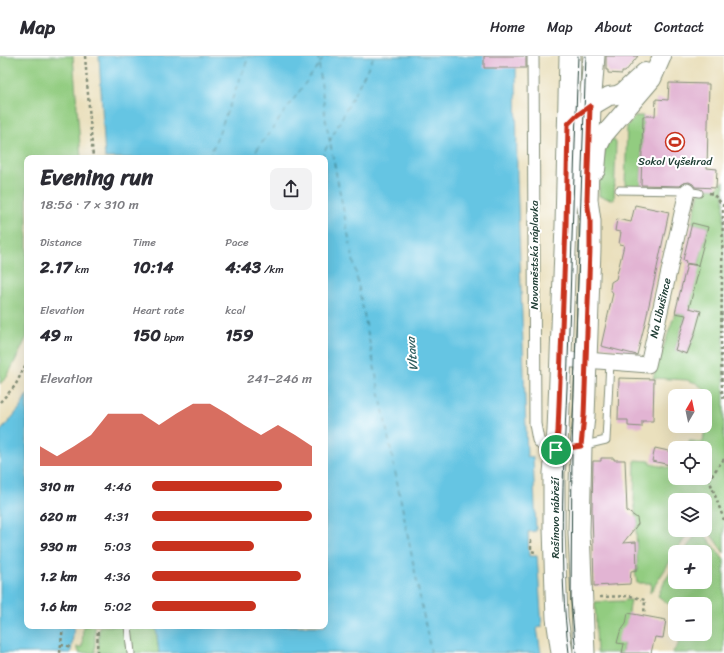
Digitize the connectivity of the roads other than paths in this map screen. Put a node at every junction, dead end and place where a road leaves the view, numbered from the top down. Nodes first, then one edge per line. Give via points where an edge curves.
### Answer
1 (533, 56) edge
2 (570, 56) edge
3 (594, 56) edge
4 (662, 56) edge
5 (586, 92) junction
6 (619, 190) dead end
7 (693, 192) joint
8 (590, 221) junction
9 (560, 360) junction
10 (586, 360) junction
11 (610, 362) junction
12 (564, 449) junction
13 (128, 629) edge
14 (131, 653) edge
15 (562, 653) edge
16 (584, 653) edge

1 - 12 street, Novoměstská náplavka via 535,424 538,440
2 - 5 main road, Rašínovo nábřeží
3 - 5 main road, Rašínovo nábřeží
4 - 5 street via 617,95
4 - 8 street, Rašínovo nábřeží via 652,79 611,126 600,143
5 - 8 main road, Rašínovo nábřeží via 587,200
5 - 9 main road, Rašínovo nábřeží via 568,124
6 - 7 lane
7 - 11 street, Na Libušince via 648,365
8 - 10 main road, Rašínovo nábřeží
9 - 10 street
9 - 12 main road, Rašínovo nábřeží via 558,431
10 - 11 street, Na Libušince
10 - 12 main road, Rašínovo nábřeží via 584,416
11 - 12 lane via 606,440
12 - 15 main road, Rašínovo nábřeží via 554,473 557,618
12 - 16 main road, Rašínovo nábřeží via 579,532
13 - 14 lane

